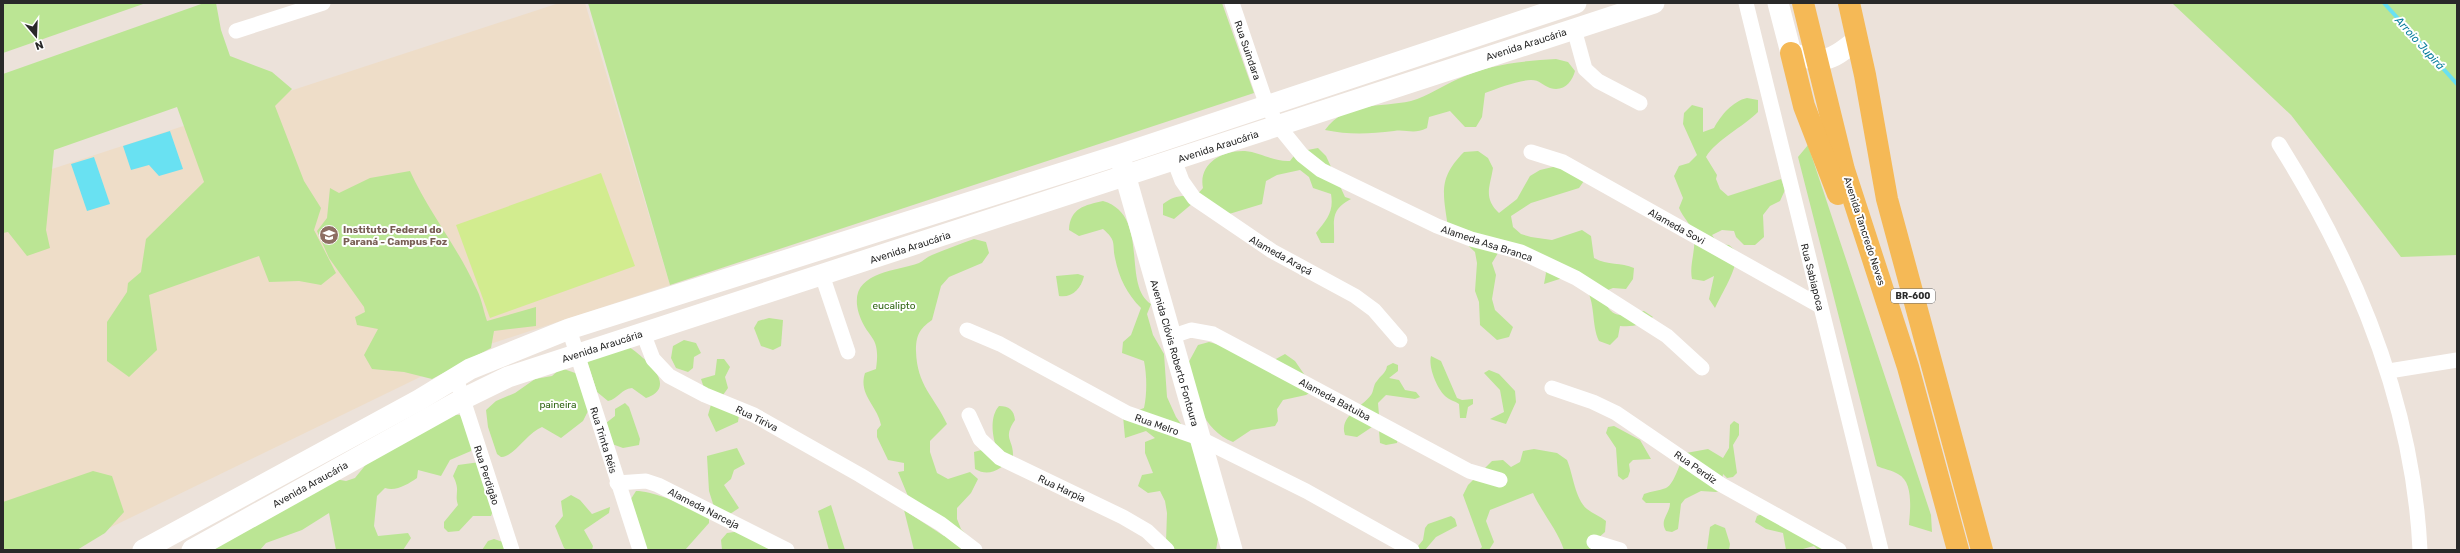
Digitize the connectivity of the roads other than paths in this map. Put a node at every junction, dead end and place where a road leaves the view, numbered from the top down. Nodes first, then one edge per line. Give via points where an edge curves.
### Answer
1 (323, 3) edge
2 (1232, 3) edge
3 (1576, 3) edge
4 (1654, 3) edge
5 (1746, 3) edge
6 (1803, 3) edge
7 (1848, 3) edge
8 (1778, 4) edge
9 (1574, 29) junction
10 (236, 31) dead end
11 (1857, 40) junction
12 (1791, 53) junction
13 (1816, 61) junction
14 (1266, 101) junction
15 (1640, 103) dead end
16 (1278, 126) junction
17 (2279, 144) dead end
18 (1531, 152) dead end
19 (1119, 156) junction
20 (1174, 160) junction
21 (1126, 177) junction
22 (822, 275) junction
23 (1888, 302) junction
24 (1820, 306) junction
25 (569, 329) junction
26 (967, 330) dead end
27 (643, 334) junction
28 (1170, 337) junction
29 (1400, 340) dead end
30 (848, 352) dead end
31 (578, 354) junction
32 (2457, 360) edge
33 (1702, 368) dead end
34 (2389, 371) junction
35 (456, 378) junction
36 (1552, 388) dead end
37 (463, 399) junction
38 (969, 416) dead end
39 (1199, 438) junction
40 (1500, 480) dead end
41 (617, 483) junction
42 (1594, 542) dead end
43 (143, 550) edge
44 (192, 550) edge
45 (512, 550) edge
46 (640, 550) edge
47 (787, 550) edge
48 (975, 550) edge
49 (1167, 550) edge
50 (1232, 550) edge
51 (1412, 550) edge
52 (1620, 550) edge
53 (1839, 550) edge
54 (1881, 550) edge
55 (1958, 550) edge
56 (1982, 550) edge
57 (2420, 550) edge

1 - 10 street
2 - 14 street, Rua Suindara
3 - 14 street
4 - 9 street, Avenida Araucária
5 - 24 street, Rua Sabiapoca
6 - 13 main road, Avenida Tancredo Neves / BR-600
7 - 11 main road, BR-600
8 - 12 street
9 - 15 street via 1585,69 1598,81
9 - 16 street, Avenida Araucária
11 - 13 street via 1832,59
11 - 56 main road, BR-600 via 1886,199
12 - 13 street
12 - 23 main road via 1804,106 1835,188
13 - 23 main road, Avenida Tancredo Neves / BR-600 via 1844,170
14 - 16 street, Alameda Asa Branca
14 - 19 street
16 - 20 street, Avenida Araucária
16 - 33 street, Alameda Asa Branca via 1302,155 1321,170 1437,226 1471,239 1521,252 1576,278 1667,336
17 - 34 street via 2339,248
18 - 24 street, Alameda Sovi via 1563,162
19 - 21 street, Avenida Clóvis Roberto Fontoura
19 - 25 street
20 - 21 street, Avenida Araucária
20 - 29 street, Alameda Araçá via 1182,181 1194,198 1272,251 1355,296 1374,310
21 - 22 street, Avenida Araucária
21 - 28 street, Avenida Clóvis Roberto Fontoura
22 - 27 street, Avenida Araucária
22 - 30 street
23 - 55 main road, Avenida Tancredo Neves / BR-600
24 - 54 street, Rua Sabiapoca
25 - 31 street, Rua Trinta Réis
25 - 35 street via 489,361
26 - 39 street, Rua Melro via 1000,344 1127,414
27 - 31 street, Avenida Araucária
27 - 48 street, Rua Tiriva via 653,359 669,376 704,395 754,415 886,490 941,524
28 - 39 street, Avenida Clóvis Roberto Fontoura
28 - 40 street, Alameda Batuiba via 1191,330 1213,334 1469,471
31 - 37 street, Avenida Araucária via 508,377
31 - 41 street, Rua Trinta Réis
32 - 34 street
34 - 57 street via 2398,402 2418,506
35 - 37 street, Rua Perdigão
35 - 43 street
36 - 53 street, Rua Perdiz via 1616,413 1720,484
37 - 44 street, Avenida Araucária
37 - 45 street, Rua Perdigão
38 - 49 street, Rua Harpia via 980,439 1000,458 1123,517 1147,532
39 - 50 street, Avenida Clóvis Roberto Fontoura
39 - 51 street, Rua Melro via 1306,491
41 - 46 street, Rua Trinta Réis
41 - 47 street, Alameda Narceja via 646,481 658,485
42 - 52 street

